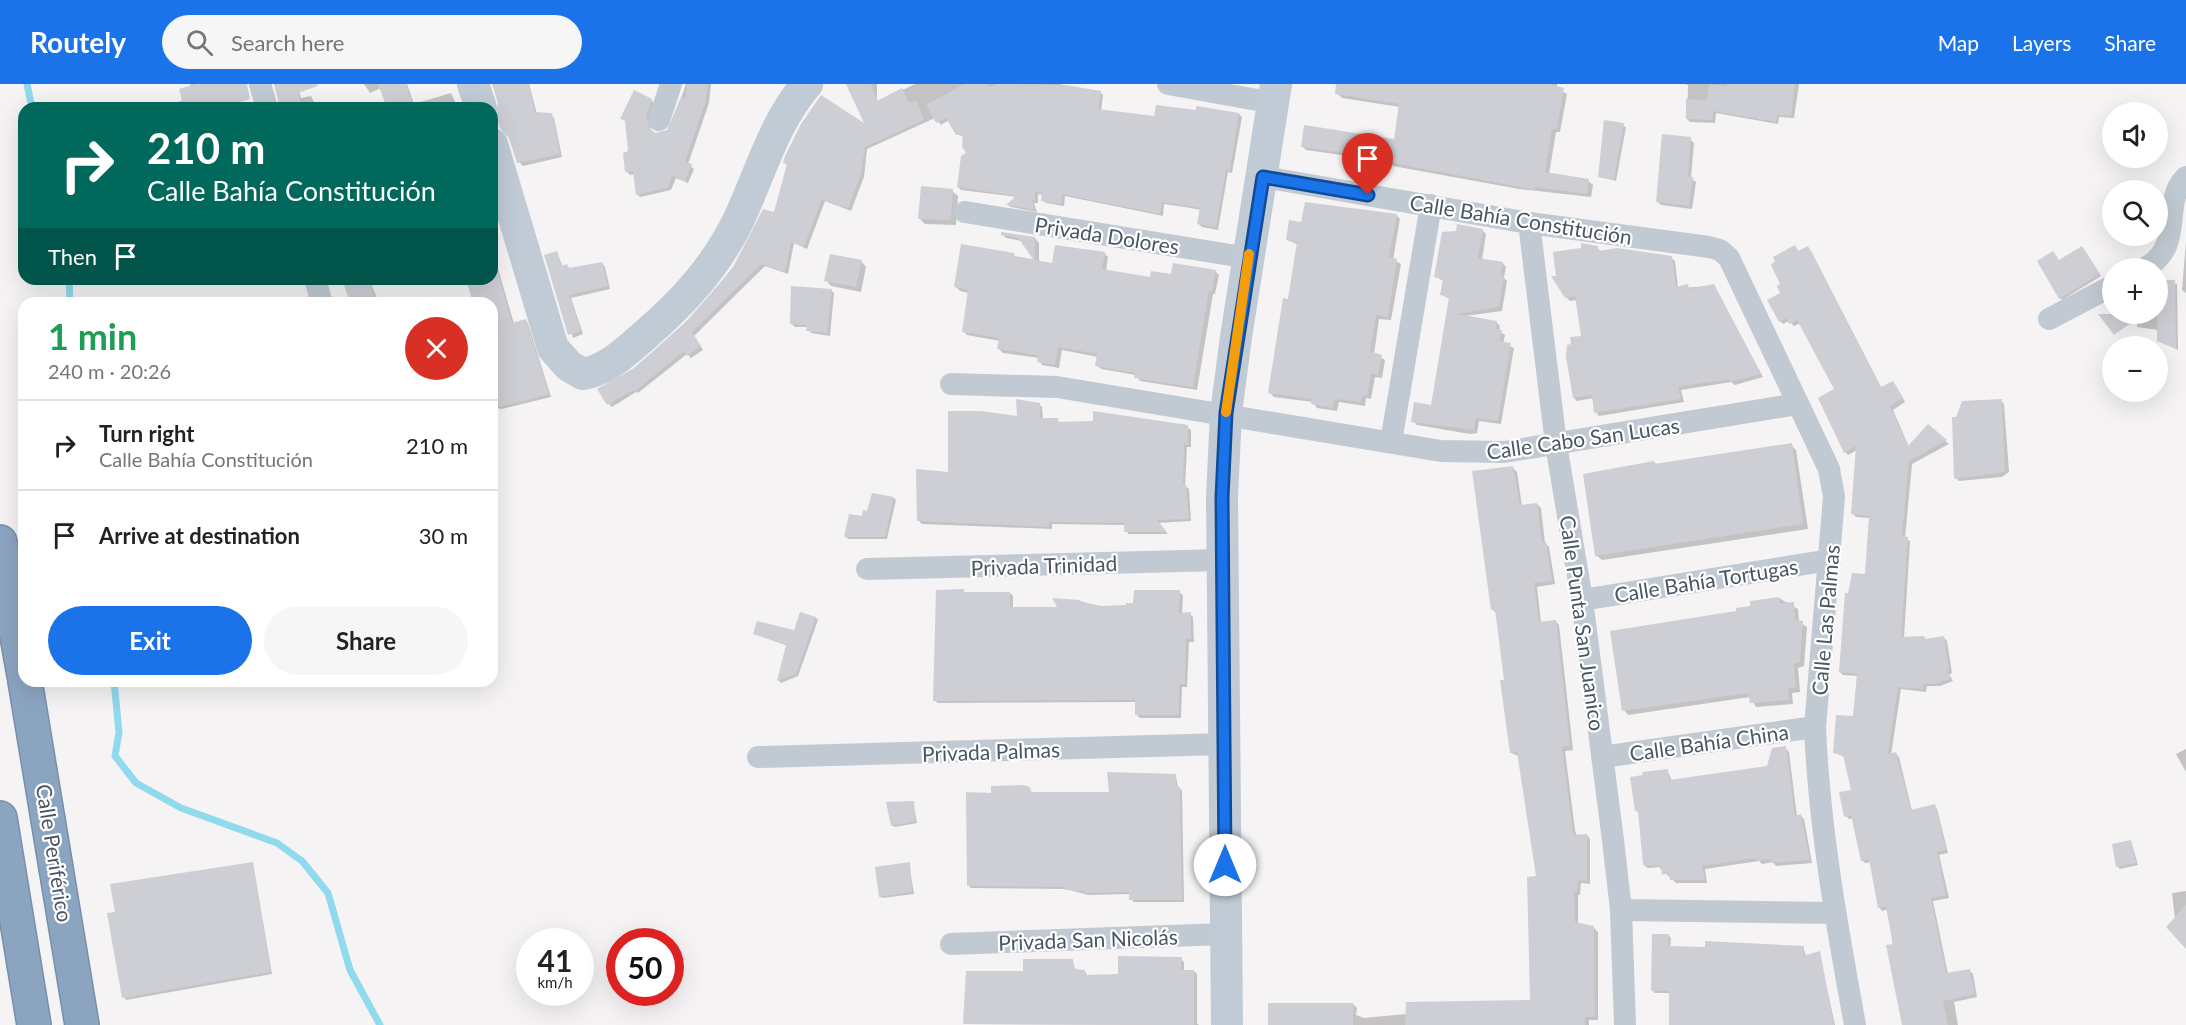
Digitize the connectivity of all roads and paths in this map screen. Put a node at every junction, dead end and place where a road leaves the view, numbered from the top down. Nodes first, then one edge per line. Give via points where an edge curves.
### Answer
1 (260, 84) edge
2 (473, 84) edge
3 (671, 84) edge
4 (807, 84) edge
5 (1168, 84) edge
6 (1275, 94) edge
7 (265, 102) edge
8 (479, 102) edge
9 (659, 120) dead end
10 (498, 164) edge
11 (1263, 177) junction
12 (2186, 177) edge
13 (1431, 206) junction
14 (965, 212) dead end
15 (1530, 223) junction
16 (1709, 247) joint
17 (1249, 258) junction
18 (2159, 258) edge
19 (2102, 291) edge
20 (2049, 319) dead end
21 (951, 384) dead end
22 (1797, 404) junction
23 (1226, 413) junction
24 (1391, 442) junction
25 (1556, 444) junction
26 (0, 542) edge
27 (1222, 560) junction
28 (1830, 560) junction
29 (867, 569) dead end
30 (1582, 600) junction
31 (18, 642) edge
32 (26, 687) edge
33 (1815, 727) junction
34 (1225, 744) junction
35 (758, 757) dead end
36 (1602, 757) junction
37 (0, 818) edge
38 (1621, 910) junction
39 (1835, 913) junction
40 (1225, 934) junction
41 (951, 944) dead end
42 (34, 1025) edge
43 (82, 1025) edge
44 (1227, 1025) edge
45 (1625, 1025) edge
46 (1855, 1025) edge

1 - 7 street
2 - 8 main road
3 - 9 street
4 - 10 main road via 781,123 738,221 709,271 675,309 600,371 583,374 569,366 553,348
5 - 6 street
6 - 11 main road
11 - 13 street, Calle Bahía Constitución
11 - 17 main road
12 - 18 street via 2178,191 2170,244
13 - 15 street, Calle Bahía Constitución
13 - 24 street
14 - 17 street, Privada Dolores
15 - 16 street, Calle Bahía Constitución
15 - 25 street, Calle Punta San Juanico
16 - 22 street, Calle Las Palmas via 1729,258
17 - 23 main road
19 - 20 street
21 - 23 street, Calle Cabo San Lucas via 1057,387
22 - 25 street, Calle Cabo San Lucas
22 - 28 street, Calle Las Palmas via 1832,481
23 - 24 street, Calle Cabo San Lucas
23 - 27 main road
24 - 25 street, Calle Cabo San Lucas via 1474,453
25 - 30 street, Calle Punta San Juanico
26 - 31 highway
27 - 29 street, Privada Trinidad
27 - 34 main road
28 - 30 street, Calle Bahía Tortugas
28 - 33 street, Calle Las Palmas
30 - 36 street, Calle Punta San Juanico
32 - 43 highway, Calle Periférico
33 - 36 street, Calle Bahía China
33 - 39 street, Calle Las Palmas via 1818,783
34 - 35 street, Privada Palmas
34 - 40 main road
36 - 38 street, Calle Punta San Juanico
37 - 42 highway
38 - 39 street
38 - 45 street, Calle Punta San Juanico
39 - 46 street, Calle Las Palmas
40 - 41 street, Privada San Nicolás
40 - 44 main road

